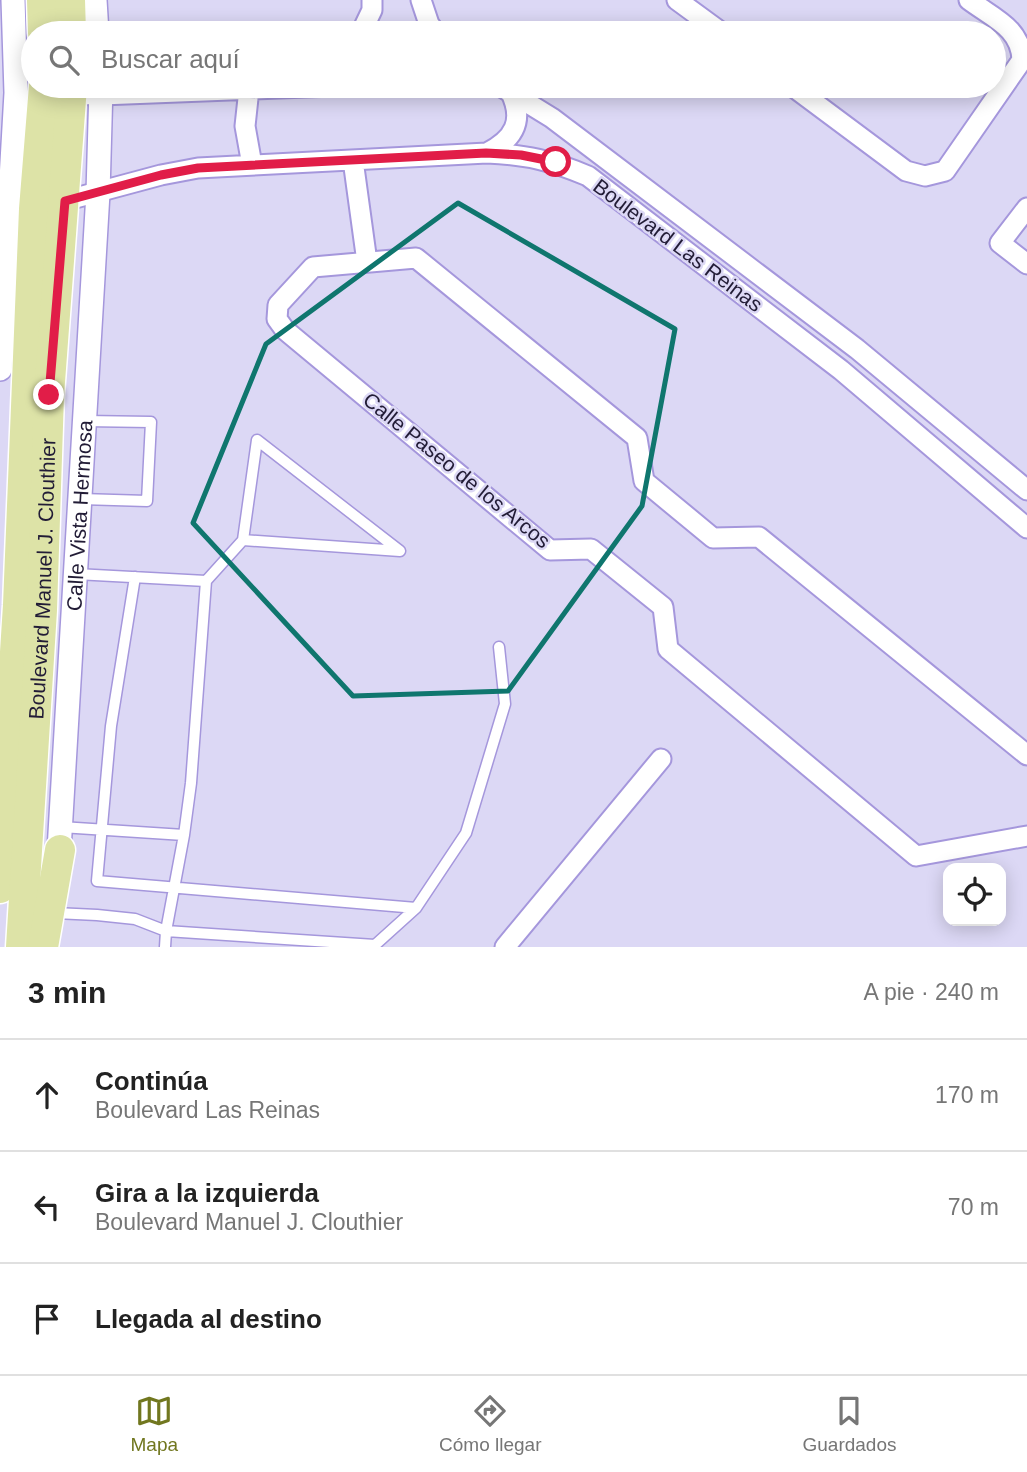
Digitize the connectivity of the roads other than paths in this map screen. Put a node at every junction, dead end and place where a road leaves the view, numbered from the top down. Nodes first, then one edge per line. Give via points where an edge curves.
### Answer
1 (13, 0) edge
2 (42, 0) edge
3 (70, 0) edge
4 (95, 0) edge
5 (372, 0) edge
6 (421, 0) edge
7 (677, 0) edge
8 (969, 0) edge
9 (23, 21) edge
10 (43, 21) edge
11 (71, 21) edge
12 (96, 21) edge
13 (367, 21) edge
14 (428, 21) edge
15 (706, 21) edge
16 (998, 21) edge
17 (1006, 27) edge
18 (1006, 84) edge
19 (54, 98) edge
20 (58, 98) edge
21 (60, 98) edge
22 (247, 98) edge
23 (513, 98) edge
24 (521, 98) edge
25 (808, 98) edge
26 (996, 98) edge
27 (486, 153) junction
28 (353, 160) junction
29 (252, 165) junction
30 (98, 193) junction
31 (65, 201) junction
32 (1027, 208) edge
33 (14, 211) edge
34 (367, 262) junction
35 (1027, 264) edge
36 (0, 369) edge
37 (85, 421) junction
38 (988, 457) junction
39 (970, 479) junction
40 (1027, 490) edge
41 (80, 499) junction
42 (1027, 528) edge
43 (243, 540) junction
44 (76, 574) junction
45 (135, 577) junction
46 (206, 581) junction
47 (499, 647) dead end
48 (1027, 755) edge
49 (661, 760) dead end
50 (101, 830) junction
51 (184, 835) junction
52 (1027, 836) edge
53 (60, 838) junction
54 (173, 886) junction
55 (0, 888) edge
56 (416, 908) junction
57 (55, 913) junction
58 (166, 932) junction
59 (21, 947) edge
60 (43, 947) edge
61 (53, 947) edge
62 (165, 947) edge
63 (505, 947) edge

1 - 9 street, Calle Vista Hermosa
2 - 10 main road
3 - 11 main road
4 - 12 street
5 - 13 street
6 - 14 street
7 - 15 street
8 - 16 street
17 - 18 street via 1015,33 1022,61
19 - 33 main road, Boulevard Manuel J. Clouthier
20 - 31 main road, Boulevard Manuel J. Clouthier
21 - 30 street, Calle Vista Hermosa
22 - 29 street via 244,125
23 - 27 street via 518,115 515,128 504,144
24 - 38 street, Boulevard Las Reinas via 856,349
25 - 26 street via 906,171 925,176 945,171
27 - 28 street, Boulevard Las Reinas
27 - 39 street, Boulevard Las Reinas via 544,160 588,176 841,370
28 - 29 street, Boulevard Las Reinas
28 - 34 street
29 - 30 street, Boulevard Las Reinas via 186,170
30 - 31 street, Boulevard Las Reinas
30 - 37 street, Calle Vista Hermosa
31 - 33 street, Boulevard Las Reinas
31 - 59 main road, Boulevard Manuel J. Clouthier via 49,395 42,610
32 - 35 street via 1000,243
33 - 36 street
33 - 55 main road, Boulevard Manuel J. Clouthier via 18,605
34 - 48 street, Calle Paseo de los Arcos via 416,258 637,438 643,481 713,538 759,537
34 - 52 street, Calle Paseo de los Arcos via 313,267 278,305 277,319 550,550 591,549 663,607 668,649 916,856
37 - 41 street, Calle Vista Hermosa
37 - 41 lane via 151,422 147,501
38 - 39 street
38 - 40 street, Boulevard Las Reinas
39 - 42 street, Boulevard Las Reinas
41 - 44 street, Calle Vista Hermosa
43 - 43 lane via 256,541 400,551 257,440
43 - 46 lane
44 - 45 lane
44 - 53 street, Calle Vista Hermosa
45 - 46 lane
45 - 50 lane via 111,726
46 - 51 lane
47 - 56 lane via 505,704 466,833
49 - 63 street
50 - 51 lane
50 - 53 lane
50 - 54 lane via 97,881
51 - 54 lane
53 - 57 street, Calle Vista Hermosa
53 - 60 main road
54 - 56 lane
54 - 58 lane
56 - 58 lane via 375,945
57 - 58 lane via 135,919
57 - 61 street, Calle Vista Hermosa
58 - 62 lane

